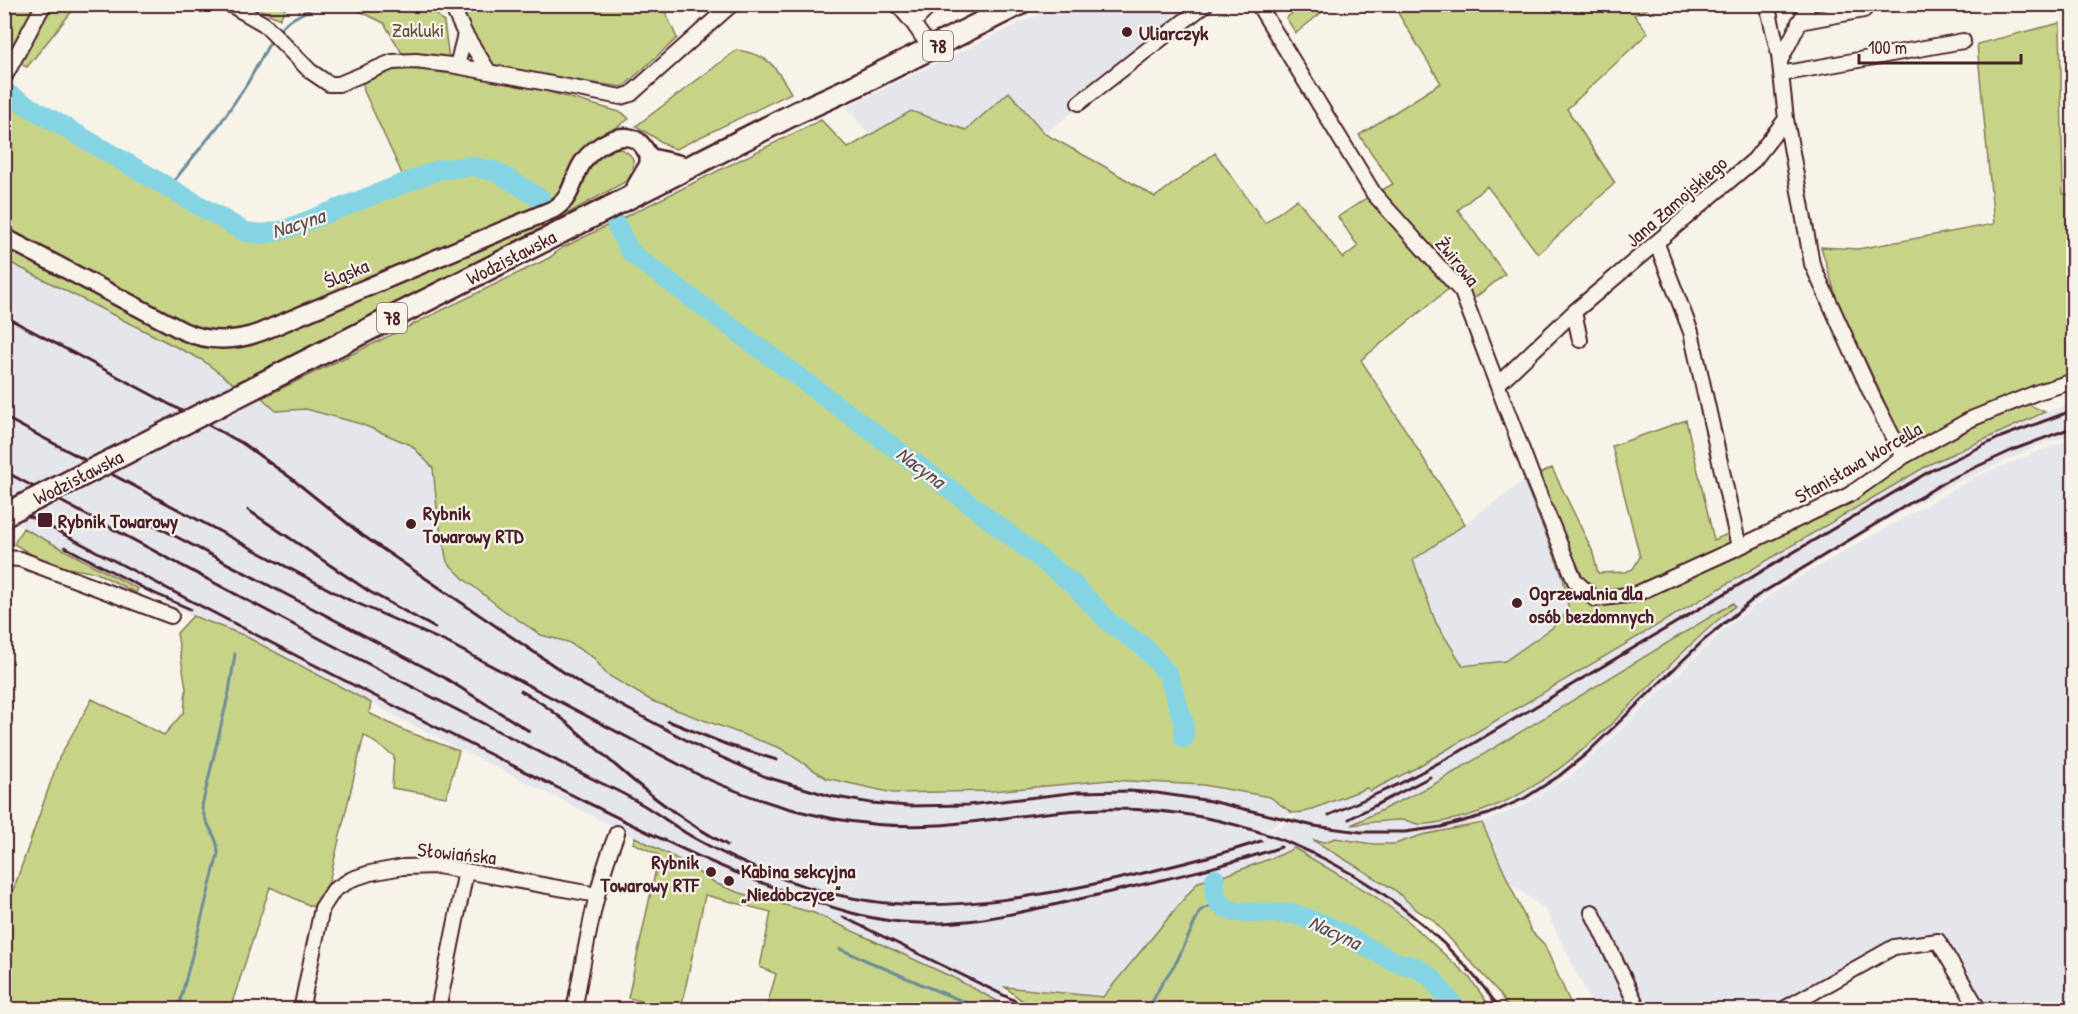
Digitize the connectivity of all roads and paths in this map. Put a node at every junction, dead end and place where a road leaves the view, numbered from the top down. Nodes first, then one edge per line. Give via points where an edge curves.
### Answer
1 (44, 4) edge
2 (229, 4) edge
3 (451, 4) edge
4 (732, 4) edge
5 (897, 4) edge
6 (932, 4) edge
7 (1019, 4) edge
8 (1206, 4) edge
9 (1258, 4) edge
10 (1767, 4) edge
11 (1809, 4) edge
12 (1864, 10) dead end
13 (1799, 22) junction
14 (913, 23) junction
15 (465, 34) junction
16 (1963, 41) dead end
17 (931, 49) junction
18 (457, 66) junction
19 (1780, 68) junction
20 (489, 72) junction
21 (4, 78) edge
22 (1079, 103) dead end
23 (1786, 119) junction
24 (651, 160) junction
25 (686, 168) junction
26 (663, 180) junction
27 (629, 197) junction
28 (4, 237) edge
29 (1657, 244) junction
30 (1574, 312) junction
31 (1580, 340) dead end
32 (2073, 381) edge
33 (1498, 383) junction
34 (1903, 457) junction
35 (4, 515) edge
36 (1740, 547) junction
37 (4, 558) edge
38 (1595, 599) joint
39 (171, 616) dead end
40 (617, 833) dead end
41 (466, 871) junction
42 (597, 895) junction
43 (1592, 912) dead end
44 (301, 1010) edge
45 (438, 1010) edge
46 (574, 1010) edge
47 (1639, 1010) edge
48 (1782, 1010) edge
49 (1978, 1010) edge

1 - 21 street
2 - 18 street via 264,24 310,72 329,84 339,84 392,62
3 - 15 street
4 - 20 street via 631,94 621,97
5 - 14 street
6 - 14 street
7 - 17 main road, Wodzisławska / 78
8 - 22 street
9 - 33 street, Żwirowa via 1374,194 1462,291
10 - 19 street
11 - 13 street
12 - 13 street
13 - 19 street
14 - 17 street
15 - 18 street
15 - 20 street
16 - 19 street
17 - 25 main road, Wodzisławska / 78
18 - 20 street
19 - 23 street
23 - 29 street, Jana Zamojskiego via 1754,160
23 - 34 street via 1812,264
24 - 25 main road
24 - 26 street, Śląska
24 - 27 street
24 - 28 street, Śląska via 636,140 613,140 587,158 568,196 551,210 261,332 232,338 205,338 183,332
25 - 26 main road, Wodzisławska / 78
26 - 27 main road, Wodzisławska / 78
27 - 35 main road, Wodzisławska / 78, bridge
29 - 30 street, Jana Zamojskiego
29 - 36 street via 1691,332
30 - 31 street
30 - 33 street, Jana Zamojskiego
32 - 34 street, Stanisława Worcella via 1971,419
33 - 38 street, Żwirowa via 1575,581
34 - 36 street, Stanisława Worcella via 1849,495
36 - 38 street, Stanisława Worcella via 1636,594
37 - 39 street via 20,559
40 - 42 street
41 - 42 street, Słowiańska
41 - 44 street, Słowiańska via 403,867 370,873 340,886 322,908
41 - 45 street
42 - 46 street
43 - 47 street
48 - 49 street via 1894,947 1938,941

